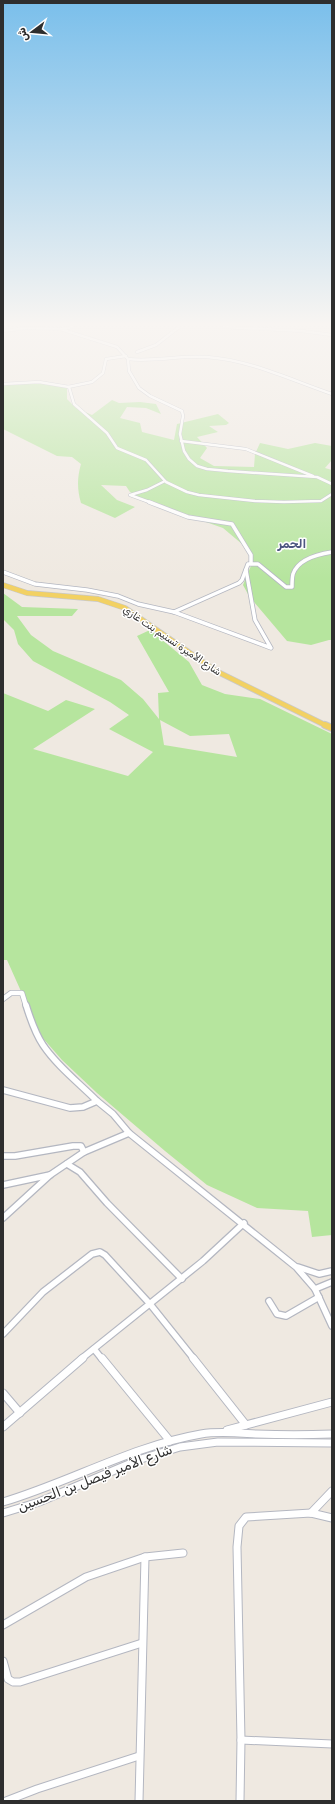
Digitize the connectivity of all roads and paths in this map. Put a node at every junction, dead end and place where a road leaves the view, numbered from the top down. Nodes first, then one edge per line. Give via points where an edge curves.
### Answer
1 (83, 411) edge
2 (182, 411) edge
3 (181, 442) junction
4 (317, 478) junction
5 (165, 481) junction
6 (332, 484) edge
7 (332, 494) edge
8 (332, 552) edge
9 (251, 563) junction
10 (246, 570) junction
11 (3, 572) edge
12 (3, 585) edge
13 (174, 612) junction
14 (332, 728) edge
15 (3, 999) edge
16 (3, 1090) edge
17 (97, 1101) junction
18 (129, 1132) junction
19 (84, 1152) junction
20 (3, 1156) edge
21 (67, 1164) junction
22 (50, 1175) junction
23 (3, 1184) edge
24 (3, 1218) edge
25 (244, 1223) junction
26 (296, 1267) junction
27 (332, 1271) edge
28 (182, 1279) junction
29 (332, 1282) edge
30 (315, 1289) junction
31 (319, 1297) junction
32 (269, 1301) dead end
33 (150, 1304) junction
34 (332, 1326) edge
35 (3, 1334) edge
36 (94, 1349) junction
37 (3, 1393) edge
38 (332, 1402) edge
39 (20, 1413) junction
40 (246, 1425) junction
41 (3, 1427) edge
42 (224, 1431) junction
43 (332, 1434) edge
44 (170, 1441) junction
45 (332, 1443) edge
46 (332, 1491) edge
47 (3, 1502) edge
48 (3, 1513) edge
49 (311, 1513) junction
50 (332, 1518) edge
51 (183, 1553) dead end
52 (144, 1557) junction
53 (3, 1625) edge
54 (142, 1643) junction
55 (3, 1661) edge
56 (241, 1740) junction
57 (332, 1744) edge
58 (139, 1756) junction
59 (6, 1801) edge
60 (139, 1801) edge
61 (240, 1801) edge

1 - 5 street via 107,433 116,447 146,460
2 - 3 street
3 - 4 street via 246,448
3 - 4 street via 186,456 202,468
4 - 6 street
5 - 7 street via 199,495 255,501 318,501
5 - 9 street via 130,495 188,517 232,524 251,555
8 - 9 street via 319,554 302,562 293,574 290,588 258,564
9 - 10 street via 246,566
10 - 13 street via 239,583
10 - 13 street via 255,620 272,648
11 - 13 street via 29,583 103,592 138,604
12 - 14 main road, شارع الأميرة تسنيم بنت غازي via 27,593 98,599 125,608 221,674
15 - 17 street via 15,992 22,993 30,1019 43,1045
16 - 17 street via 70,1108 83,1107
17 - 18 street
18 - 19 street
18 - 25 street
19 - 20 street via 80,1146 73,1146
19 - 21 street
21 - 22 street
21 - 28 street via 82,1174
22 - 23 street
22 - 24 street
25 - 26 street
25 - 28 street
26 - 27 street via 319,1274
26 - 30 street
28 - 33 street
29 - 30 street
30 - 31 street
31 - 32 street via 283,1316 278,1315
31 - 34 street
33 - 35 street via 105,1255 96,1252 43,1292
33 - 36 street
33 - 40 street
36 - 39 street
36 - 44 street
37 - 39 street
38 - 40 street
39 - 41 street
40 - 42 street
42 - 43 street, شارع الأمير فيصل بن الحسين via 282,1435
42 - 44 street, شارع الأمير فيصل بن الحسين via 202,1433
44 - 47 street, شارع الأمير فيصل بن الحسين
45 - 48 street, شارع الأمير فيصل بن الحسين via 218,1442 180,1447 135,1462 39,1502
46 - 49 street
49 - 50 street
49 - 56 street via 246,1517 239,1527 237,1547
51 - 52 street
52 - 53 street via 77,1581
52 - 54 street
54 - 55 street via 20,1682 8,1679
54 - 58 street
56 - 57 street
56 - 61 street
58 - 59 street
58 - 60 street

